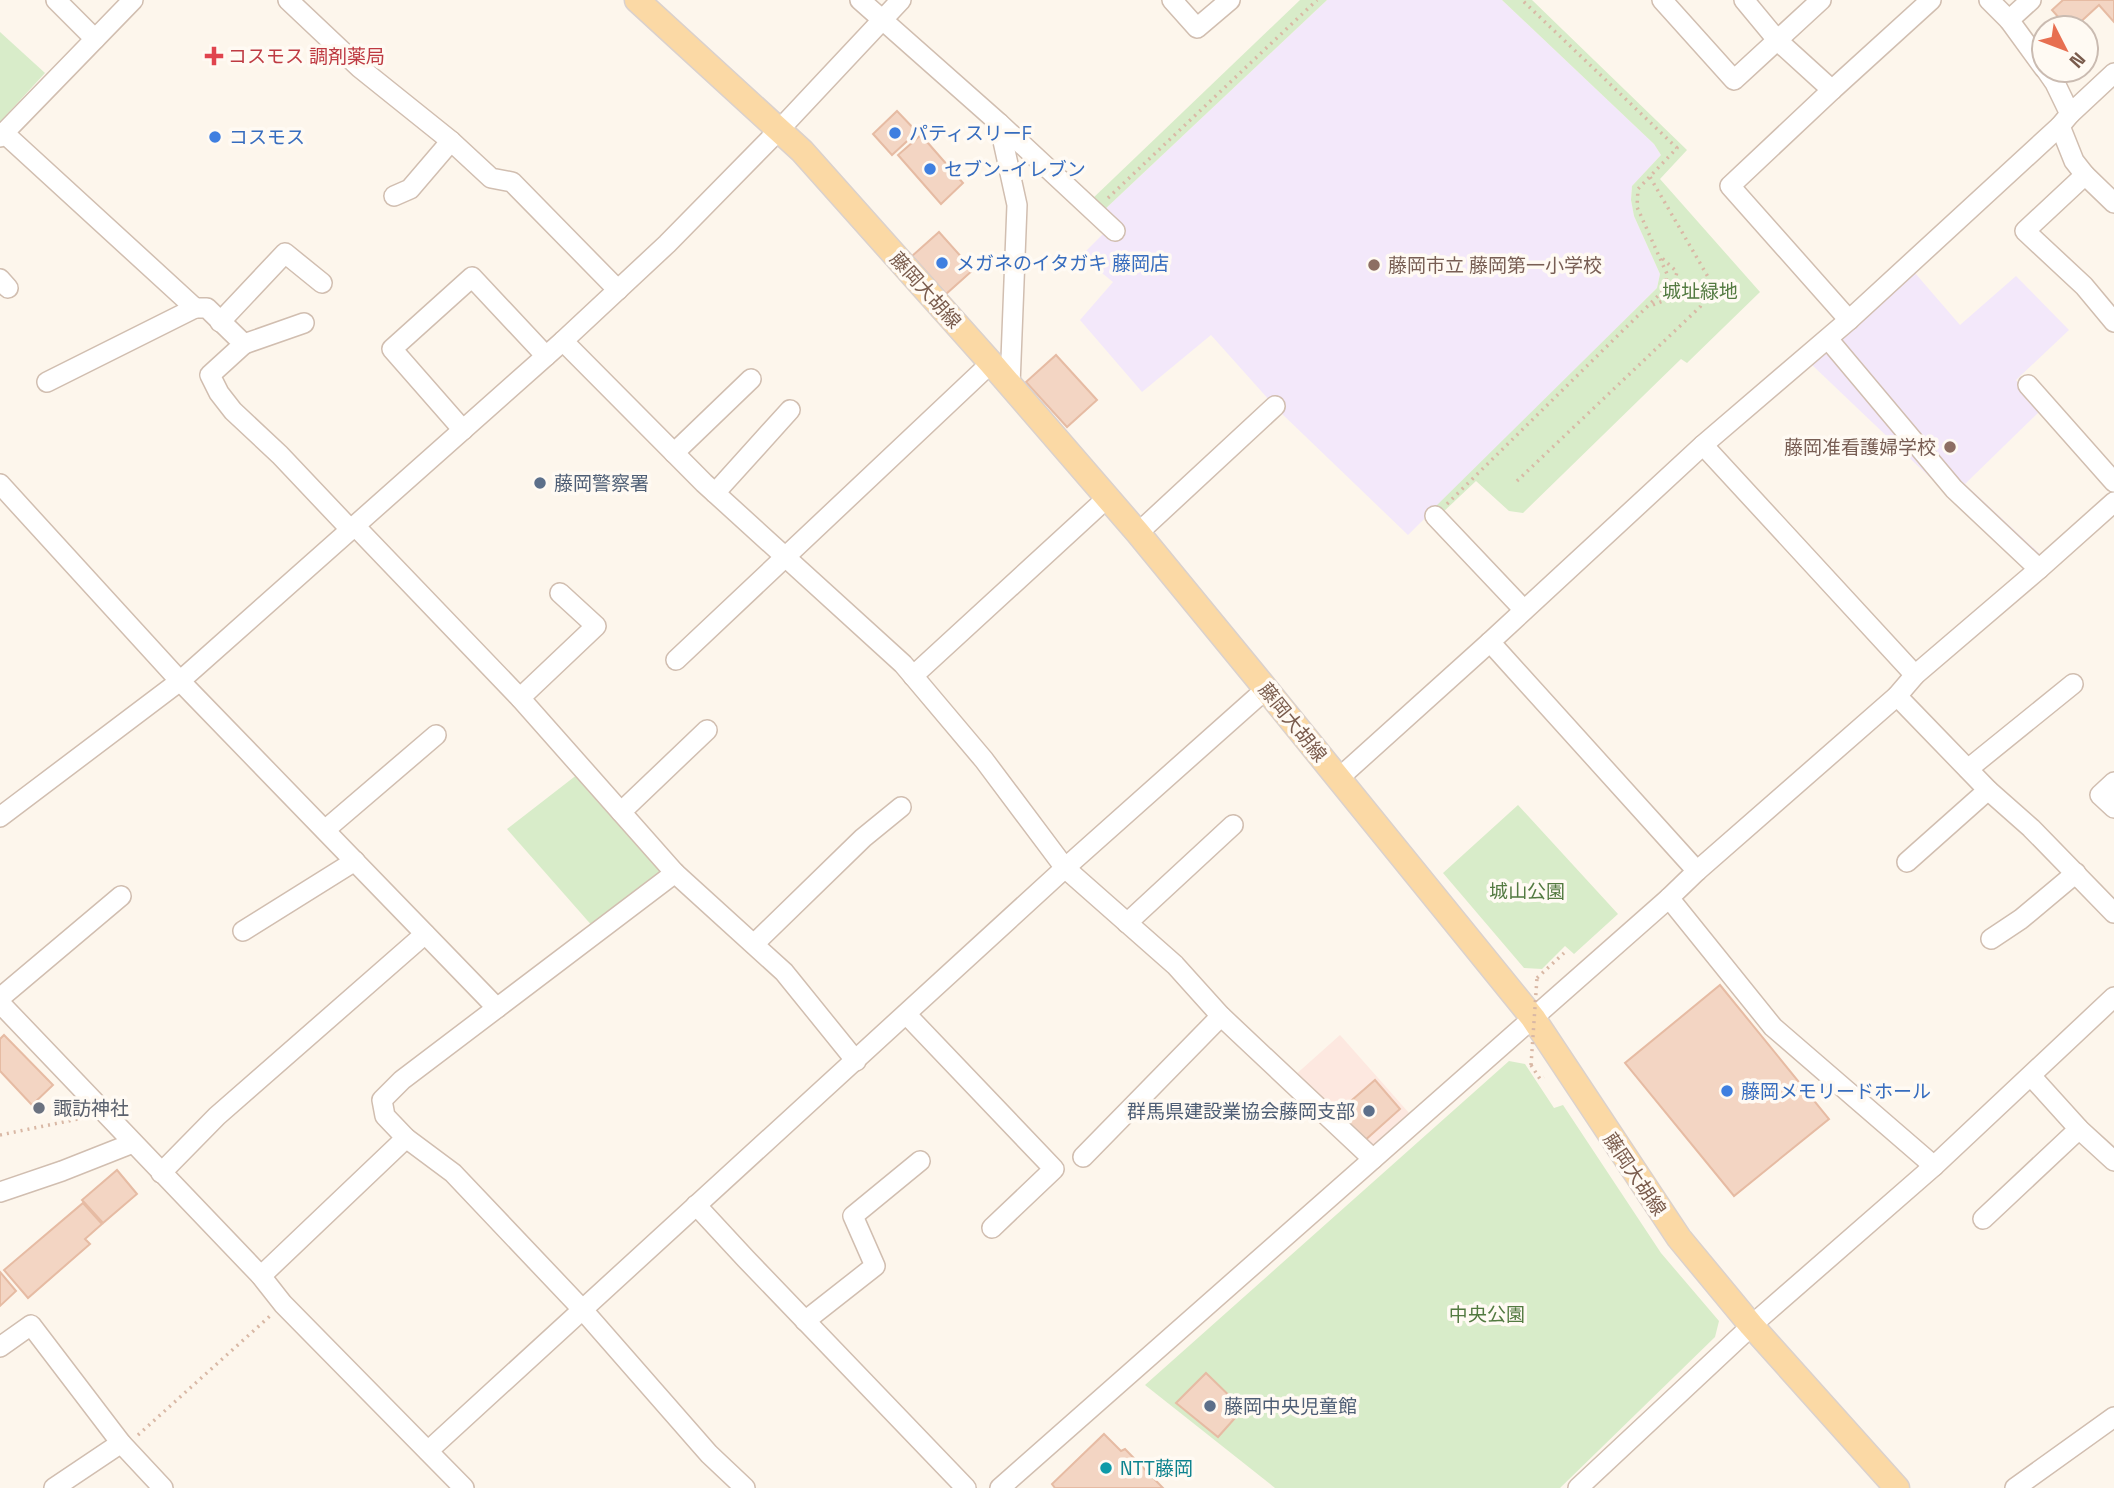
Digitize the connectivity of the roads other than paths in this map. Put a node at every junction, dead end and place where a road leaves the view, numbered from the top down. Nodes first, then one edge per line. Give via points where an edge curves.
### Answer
1 (56, 0) edge
2 (133, 0) edge
3 (288, 0) edge
4 (860, 0) edge
5 (901, 0) edge
6 (1172, 0) edge
7 (1230, 0) edge
8 (1662, 0) edge
9 (1744, 0) edge
10 (1821, 0) edge
11 (1931, 0) edge
12 (1989, 0) edge
13 (2031, 0) edge
14 (647, 3) edge
15 (883, 19) junction
16 (2009, 20) junction
17 (95, 39) junction
18 (1778, 41) junction
19 (2030, 49) edge
20 (2114, 73) edge
21 (2055, 84) edge
22 (1832, 90) junction
23 (2065, 120) junction
24 (999, 123) junction
25 (780, 129) junction
26 (2, 135) edge
27 (451, 141) junction
28 (2085, 175) junction
29 (394, 196) dead end
30 (2114, 203) edge
31 (1115, 231) dead end
32 (321, 284) dead end
33 (618, 290) junction
34 (195, 308) junction
35 (1849, 320) junction
36 (220, 322) junction
37 (2114, 322) edge
38 (304, 323) dead end
39 (1828, 339) junction
40 (563, 341) junction
41 (244, 344) junction
42 (546, 356) junction
43 (991, 363) junction
44 (751, 379) dead end
45 (47, 382) dead end
46 (1010, 385) junction
47 (2028, 385) dead end
48 (1275, 406) dead end
49 (790, 410) dead end
50 (463, 430) junction
51 (1703, 445) junction
52 (674, 453) junction
53 (2114, 482) edge
54 (0, 484) edge
55 (715, 492) junction
56 (1107, 498) junction
57 (2114, 502) edge
58 (1434, 516) road end
59 (353, 528) junction
60 (1138, 533) junction
61 (785, 555) junction
62 (2039, 569) junction
63 (560, 593) dead end
64 (1524, 611) junction
65 (1490, 642) junction
66 (676, 660) dead end
67 (914, 676) junction
68 (1915, 676) junction
69 (180, 681) junction
70 (2073, 684) dead end
71 (1266, 689) junction
72 (1896, 696) junction
73 (520, 698) junction
74 (708, 730) dead end
75 (436, 735) dead end
76 (1968, 769) junction
77 (1339, 778) junction
78 (2114, 782) edge
79 (1988, 790) junction
80 (901, 807) dead end
81 (2114, 808) edge
82 (621, 812) junction
83 (0, 817) edge
84 (1233, 825) dead end
85 (325, 831) junction
86 (355, 861) junction
87 (1907, 862) dead end
88 (1065, 868) junction
89 (1697, 871) junction
90 (675, 873) junction
91 (2076, 873) junction
92 (121, 896) dead end
93 (1669, 898) junction
94 (2114, 913) edge
95 (1128, 923) junction
96 (243, 931) dead end
97 (425, 934) junction
98 (1991, 939) dead end
99 (754, 944) junction
100 (2114, 998) edge
101 (497, 1008) junction
102 (3, 1010) edge
103 (906, 1014) junction
104 (1221, 1016) junction
105 (1532, 1018) junction
106 (856, 1060) junction
107 (2031, 1076) junction
108 (2079, 1129) junction
109 (406, 1138) junction
110 (133, 1143) junction
111 (1083, 1157) dead end
112 (1373, 1159) junction
113 (920, 1161) dead end
114 (2114, 1161) edge
115 (1934, 1166) junction
116 (161, 1173) junction
117 (0, 1192) edge
118 (696, 1205) junction
119 (1983, 1219) dead end
120 (992, 1228) dead end
121 (261, 1276) junction
122 (582, 1310) junction
123 (805, 1321) junction
124 (1751, 1325) junction
125 (0, 1347) edge
126 (2114, 1416) edge
127 (121, 1443) junction
128 (428, 1451) junction
129 (54, 1488) edge
130 (163, 1488) edge
131 (464, 1488) edge
132 (745, 1488) edge
133 (966, 1488) edge
134 (1000, 1488) edge
135 (1578, 1488) edge
136 (1897, 1488) edge
137 (2015, 1488) edge

1 - 17 street
2 - 17 street
3 - 27 street via 360,68
4 - 15 street
5 - 15 street
6 - 7 street via 1197,28
8 - 18 street via 1734,80
9 - 18 street
10 - 18 street
11 - 22 street
12 - 16 street
13 - 16 street
14 - 25 main road, 藤岡大胡線
15 - 24 street
15 - 25 street
16 - 19 street
17 - 26 street
18 - 22 street
20 - 23 street
21 - 23 street
22 - 35 street via 1730,186
23 - 28 street via 2074,161
23 - 35 street
24 - 31 street
24 - 46 street via 1017,205
25 - 33 street
25 - 43 main road, 藤岡大胡線
26 - 34 street
27 - 29 street via 410,189
27 - 33 street via 491,178 512,182
28 - 30 street
28 - 37 street via 2025,231 2084,286
32 - 36 street via 285,253
33 - 40 street
34 - 36 street via 207,308
34 - 45 street
35 - 39 street
36 - 41 street
38 - 41 street
39 - 51 street
39 - 62 street via 1954,489
40 - 42 street
40 - 52 street
41 - 59 street via 210,375 219,393
42 - 50 street
42 - 50 street via 472,277 392,349
43 - 46 main road, 藤岡大胡線
43 - 61 street
44 - 52 street
46 - 56 main road, 藤岡大胡線
47 - 53 street
48 - 60 street
49 - 55 street
50 - 59 street
51 - 64 street
51 - 68 street
52 - 55 street
54 - 69 street
55 - 61 street
56 - 60 main road, 藤岡大胡線
56 - 67 street
57 - 62 street
58 - 64 street
59 - 69 street
59 - 73 street
60 - 71 main road, 藤岡大胡線
61 - 66 street
61 - 67 street
62 - 68 street
63 - 73 street via 596,626
64 - 65 street
65 - 77 street
65 - 89 street
67 - 88 street
68 - 72 street
69 - 83 street
69 - 85 street
70 - 76 street
71 - 77 main road, 藤岡大胡線
71 - 88 street
72 - 76 street
72 - 89 street
73 - 82 street
74 - 82 street
75 - 85 street
76 - 79 street
77 - 105 main road, 藤岡大胡線
78 - 81 street via 2100,795
79 - 87 street
79 - 91 street
80 - 99 street
82 - 90 street
84 - 95 street
85 - 86 street
86 - 96 street
86 - 97 street
88 - 95 street
88 - 103 street
89 - 93 street
90 - 99 street
90 - 101 street
91 - 94 street
91 - 98 street
92 - 102 street
93 - 105 street
93 - 115 street via 1773,1027
95 - 104 street via 1175,965
97 - 101 street
97 - 116 street via 216,1116
99 - 106 street via 784,972
100 - 107 street
101 - 109 street via 382,1100 385,1116
102 - 110 street
103 - 106 street
103 - 120 street via 1054,1169
104 - 111 street
104 - 112 street
105 - 112 street
105 - 124 main road, 藤岡大胡線 via 1679,1238
106 - 118 street
107 - 108 street
107 - 115 street
108 - 114 street
108 - 119 street
109 - 121 street
109 - 122 street via 453,1173
110 - 116 street
110 - 117 street
112 - 134 street
113 - 123 street via 853,1216 875,1266
115 - 124 street
116 - 121 street
118 - 122 street
118 - 123 street
121 - 128 street
122 - 128 street
122 - 132 street via 709,1454
123 - 133 street
124 - 135 street
124 - 136 main road, 藤岡大胡線
125 - 127 street via 31,1325
126 - 137 street
127 - 129 street
127 - 130 street
128 - 131 street

